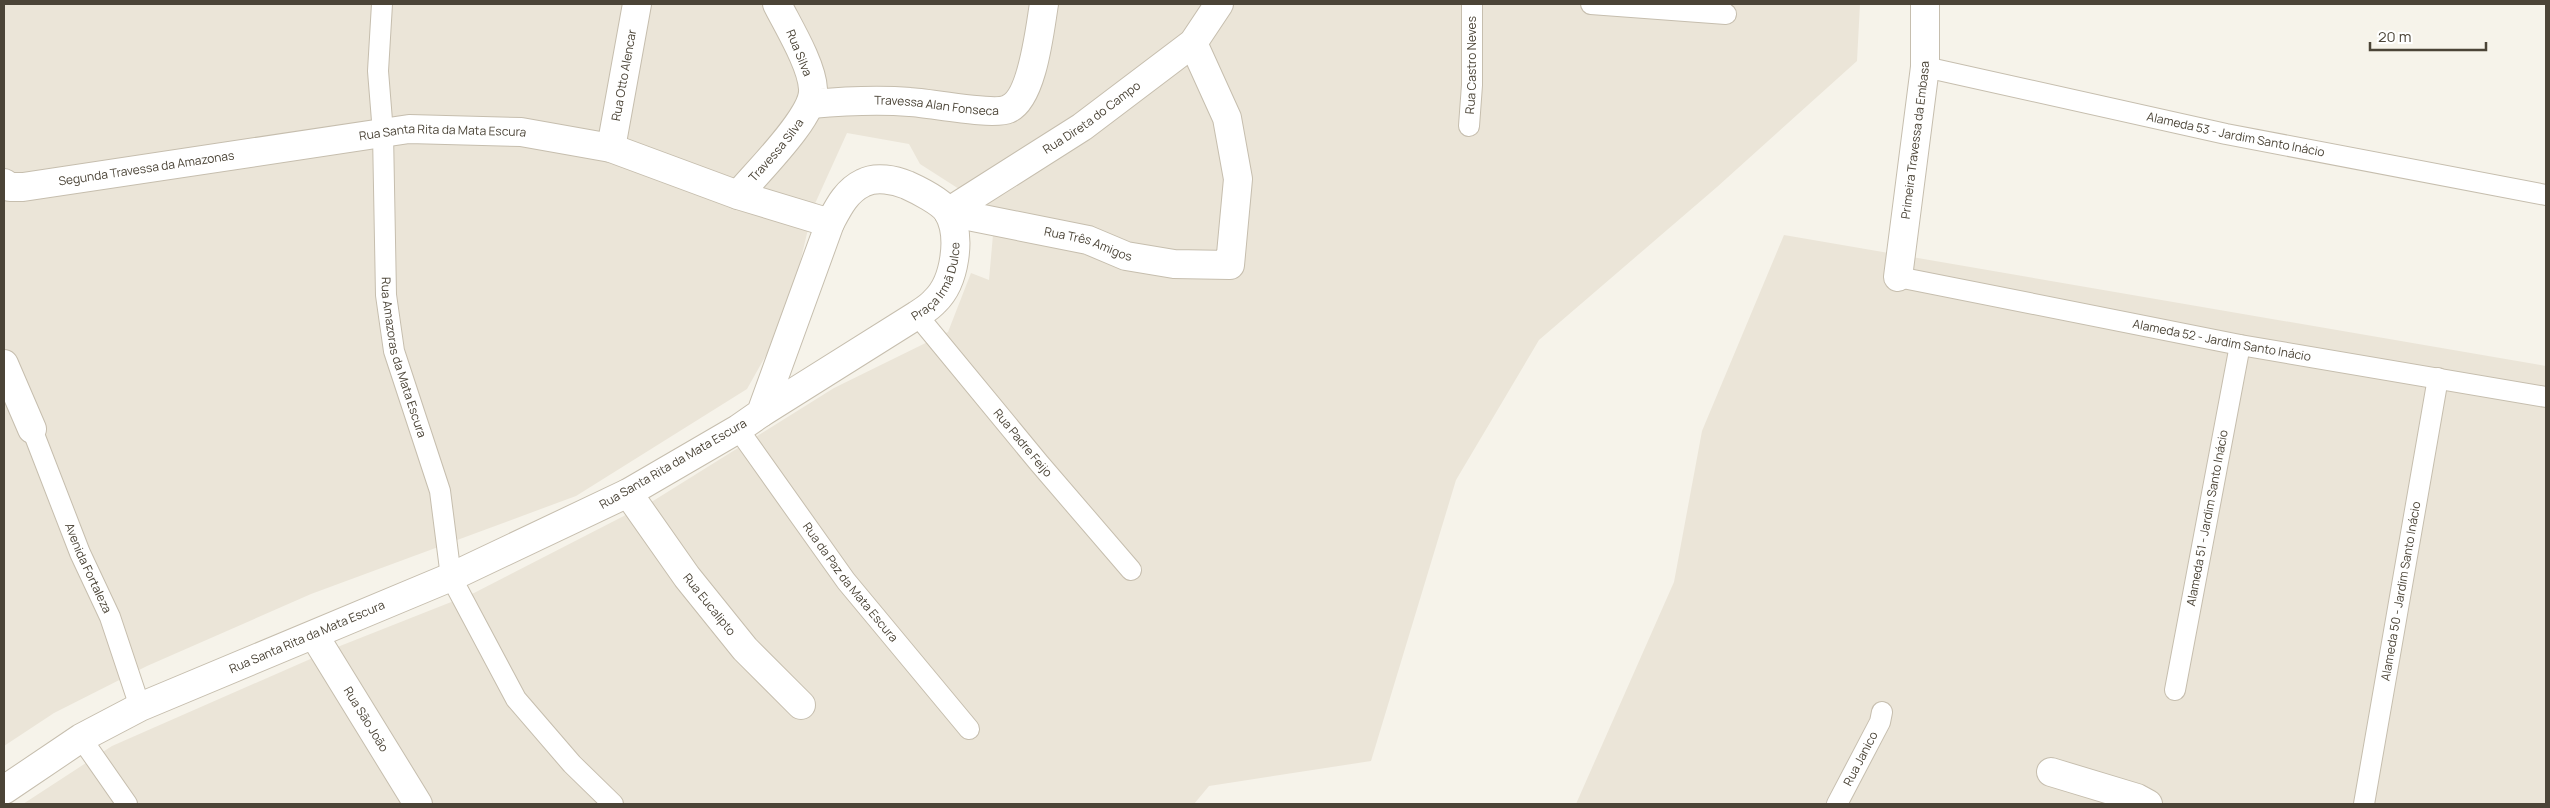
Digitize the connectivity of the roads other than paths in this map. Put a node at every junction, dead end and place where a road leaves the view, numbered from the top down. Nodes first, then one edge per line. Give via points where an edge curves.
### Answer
1 (382, 4) edge
2 (637, 4) edge
3 (777, 4) edge
4 (1044, 4) edge
5 (1220, 4) edge
6 (1472, 4) edge
7 (1591, 4) edge
8 (1925, 4) edge
9 (1726, 14) dead end
10 (1193, 43) junction
11 (1925, 67) junction
12 (811, 104) junction
13 (1468, 126) dead end
14 (383, 133) junction
15 (283, 148) joint
16 (611, 148) junction
17 (7, 185) edge
18 (738, 195) junction
19 (2546, 195) edge
20 (948, 212) junction
21 (830, 223) junction
22 (1898, 277) joint
23 (917, 315) junction
24 (2240, 345) junction
25 (4, 364) edge
26 (2438, 378) junction
27 (2546, 397) edge
28 (761, 413) junction
29 (738, 429) junction
30 (32, 430) joint
31 (628, 493) junction
32 (1130, 570) dead end
33 (451, 577) junction
34 (314, 635) junction
35 (2175, 690) dead end
36 (801, 705) dead end
37 (140, 707) junction
38 (1882, 712) dead end
39 (969, 729) dead end
40 (81, 738) junction
41 (2051, 772) dead end
42 (4, 790) edge
43 (127, 804) edge
44 (418, 804) edge
45 (612, 804) edge
46 (1838, 804) edge
47 (2148, 804) edge
48 (2364, 804) edge

1 - 14 lane, Rua Amazoras da Mata Escura via 378,71
2 - 16 street, Rua Otto Alencar
3 - 12 street, Rua Silva via 808,72 813,89
4 - 12 street, Travessa Alan Fonseca via 1028,83 1009,109 994,111 909,101 857,100
5 - 10 street, Rua Direta do Campo
6 - 13 lane, Rua Castro Neves via 1472,85
7 - 9 lane
8 - 11 street, Primeira Travessa da Embasa
10 - 20 street, Rua Direta do Campo via 1082,127
10 - 20 street, Rua Três Amigos via 1227,118 1238,179 1230,265 1174,264 1126,256 1088,240
11 - 19 lane, Alameda 53 - Jardim Santo Inácio via 2226,134
11 - 22 street, Primeira Travessa da Embasa
12 - 18 street, Travessa Silva via 801,122
14 - 15 street, Rua Santa Rita da Mata Escura
14 - 16 street, Rua Santa Rita da Mata Escura via 409,130 521,132
14 - 33 lane, Rua Amazoras da Mata Escura via 386,295 394,351 440,491
15 - 17 street, Segunda Travessa da Amazonas via 23,188
16 - 18 street, Rua Santa Rita da Mata Escura
18 - 21 street, Rua Santa Rita da Mata Escura
20 - 21 street via 921,191 893,179 864,182 844,197
20 - 23 street, Praça Irmã Dulce via 955,238 955,260 947,284 936,301
21 - 28 street, Rua Santa Rita da Mata Escura
22 - 24 lane, Alameda 52 - Jardim Santo Inácio
23 - 28 street, Praça Irmã Dulce
23 - 32 lane, Rua Padre Feijo
24 - 26 lane, Alameda 52 - Jardim Santo Inácio
24 - 35 lane, Alameda 51 - Jardim Santo Inácio
25 - 30 street
26 - 27 lane, Alameda 52 - Jardim Santo Inácio
26 - 48 lane, Alameda 50 - Jardim Santo Inácio
28 - 29 street, Rua Santa Rita da Mata Escura
29 - 31 street, Rua Santa Rita da Mata Escura
29 - 39 lane, Rua da Paz da Mata Escura via 846,581
30 - 37 lane, Avenida Fortaleza via 80,553 110,617
31 - 33 street, Rua Santa Rita da Mata Escura
31 - 36 street, Rua Eucalipto via 687,577 745,649
33 - 34 street, Rua Santa Rita da Mata Escura
33 - 45 lane via 516,699 572,764
34 - 37 street, Rua Santa Rita da Mata Escura
34 - 44 street, Rua São João
37 - 40 street, Rua Santa Rita da Mata Escura
38 - 46 lane, Rua Janico via 1880,722
40 - 42 street, Rua Santa Rita da Mata Escura
40 - 43 lane
41 - 47 street

